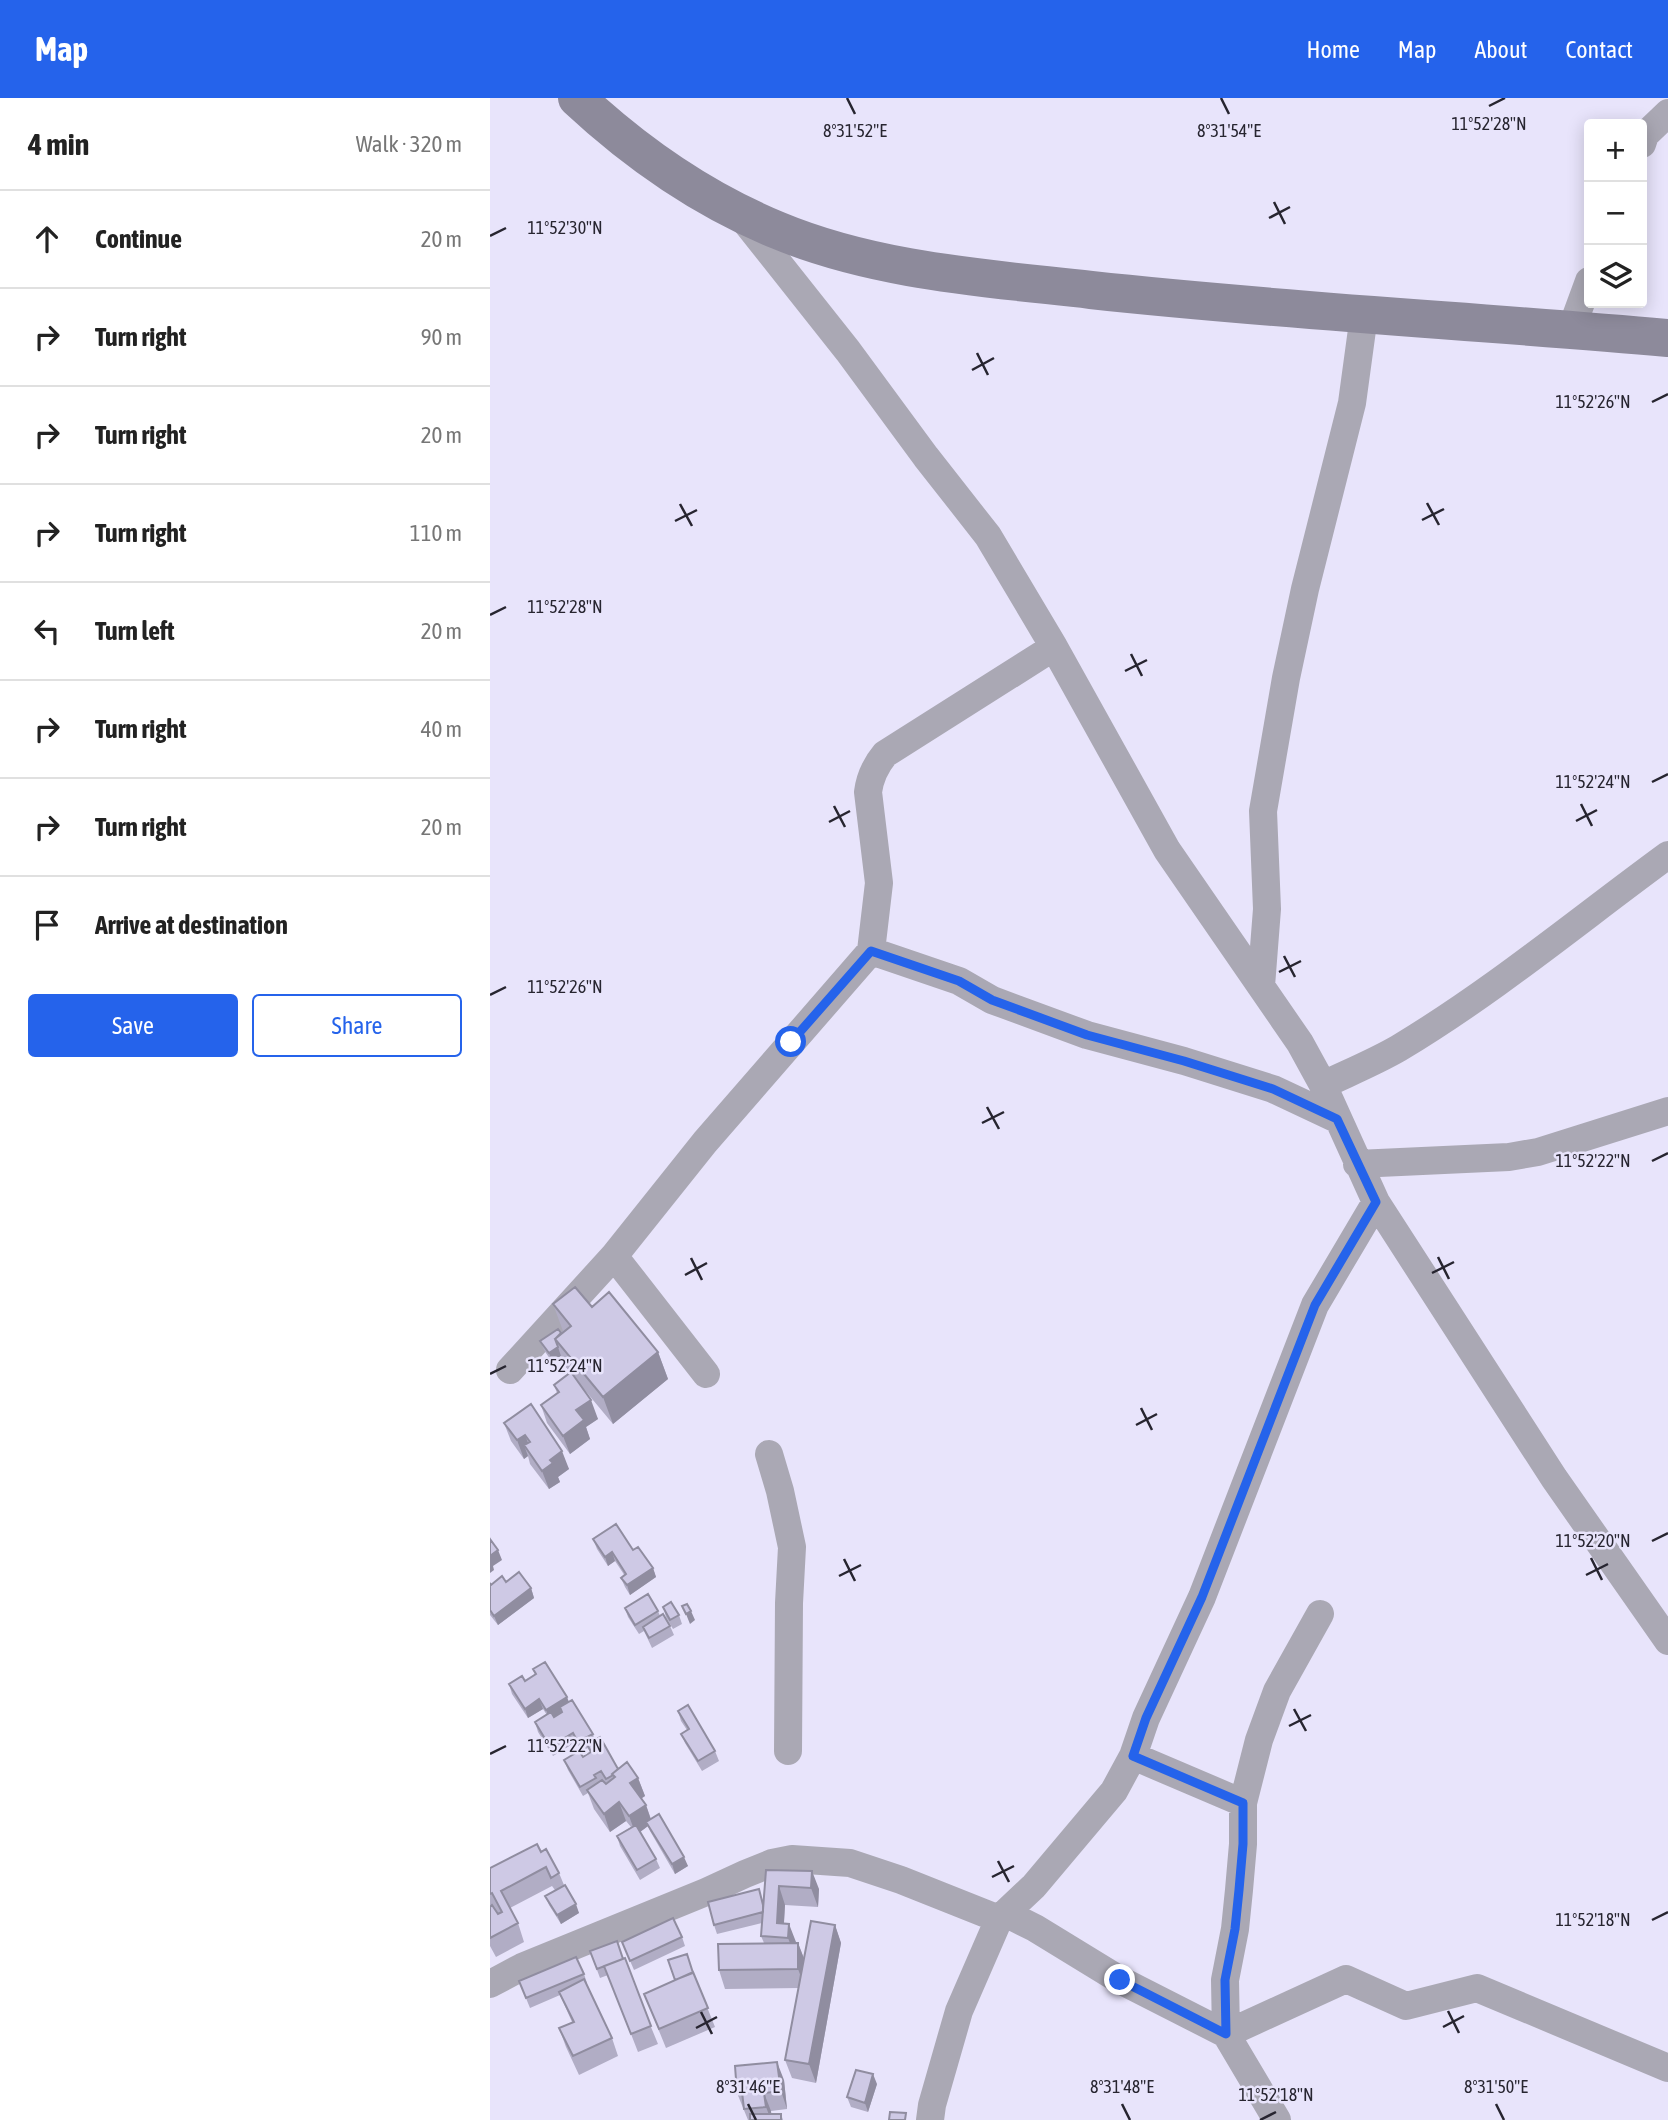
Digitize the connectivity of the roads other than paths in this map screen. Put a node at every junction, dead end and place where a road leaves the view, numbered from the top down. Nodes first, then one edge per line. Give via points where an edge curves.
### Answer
1 (578, 98) edge
2 (1668, 113) edge
3 (1647, 134) edge
4 (737, 211) junction
5 (1584, 295) edge
6 (1364, 315) junction
7 (1571, 330) junction
8 (1668, 338) edge
9 (1054, 647) junction
10 (1668, 855) edge
11 (871, 951) junction
12 (1261, 986) junction
13 (1323, 1085) junction
14 (1668, 1111) edge
15 (1337, 1119) junction
16 (1357, 1164) junction
17 (1376, 1202) junction
18 (614, 1256) junction
19 (510, 1370) dead end
20 (706, 1374) dead end
21 (769, 1454) dead end
22 (1320, 1614) dead end
23 (1668, 1642) edge
24 (788, 1751) dead end
25 (1133, 1756) junction
26 (1243, 1803) junction
27 (1002, 1916) junction
28 (490, 1984) edge
29 (1226, 2034) junction
30 (1668, 2068) edge
31 (929, 2120) edge
32 (1278, 2120) edge

1 - 4 main road via 648,159
2 - 3 street
4 - 6 main road via 821,246 927,269 1168,298
4 - 9 street via 988,536
5 - 7 street
6 - 7 main road
6 - 12 street via 1352,403 1305,589 1264,811 1267,909
7 - 8 main road
9 - 11 street via 885,754 877,764 868,792 879,883
9 - 12 street via 1167,850
10 - 13 street via 1472,1000 1398,1049
11 - 15 street via 959,981 992,1000 1087,1035 1273,1089
11 - 18 street via 705,1142
12 - 13 street
13 - 15 street
14 - 16 street via 1509,1157
15 - 16 street
16 - 17 street
17 - 23 street via 1554,1478
17 - 25 street via 1315,1305 1202,1597
18 - 19 street
18 - 20 street
21 - 24 street via 792,1547
22 - 26 street via 1277,1690
25 - 26 street
25 - 27 street via 1114,1791 1034,1886
26 - 29 street via 1235,1929 1225,1980
27 - 28 street via 850,1863 792,1859 745,1874
27 - 29 street via 1035,1928 1120,1980
27 - 31 street via 959,2011
29 - 30 street via 1346,1979 1406,2006 1477,1988
29 - 32 street

